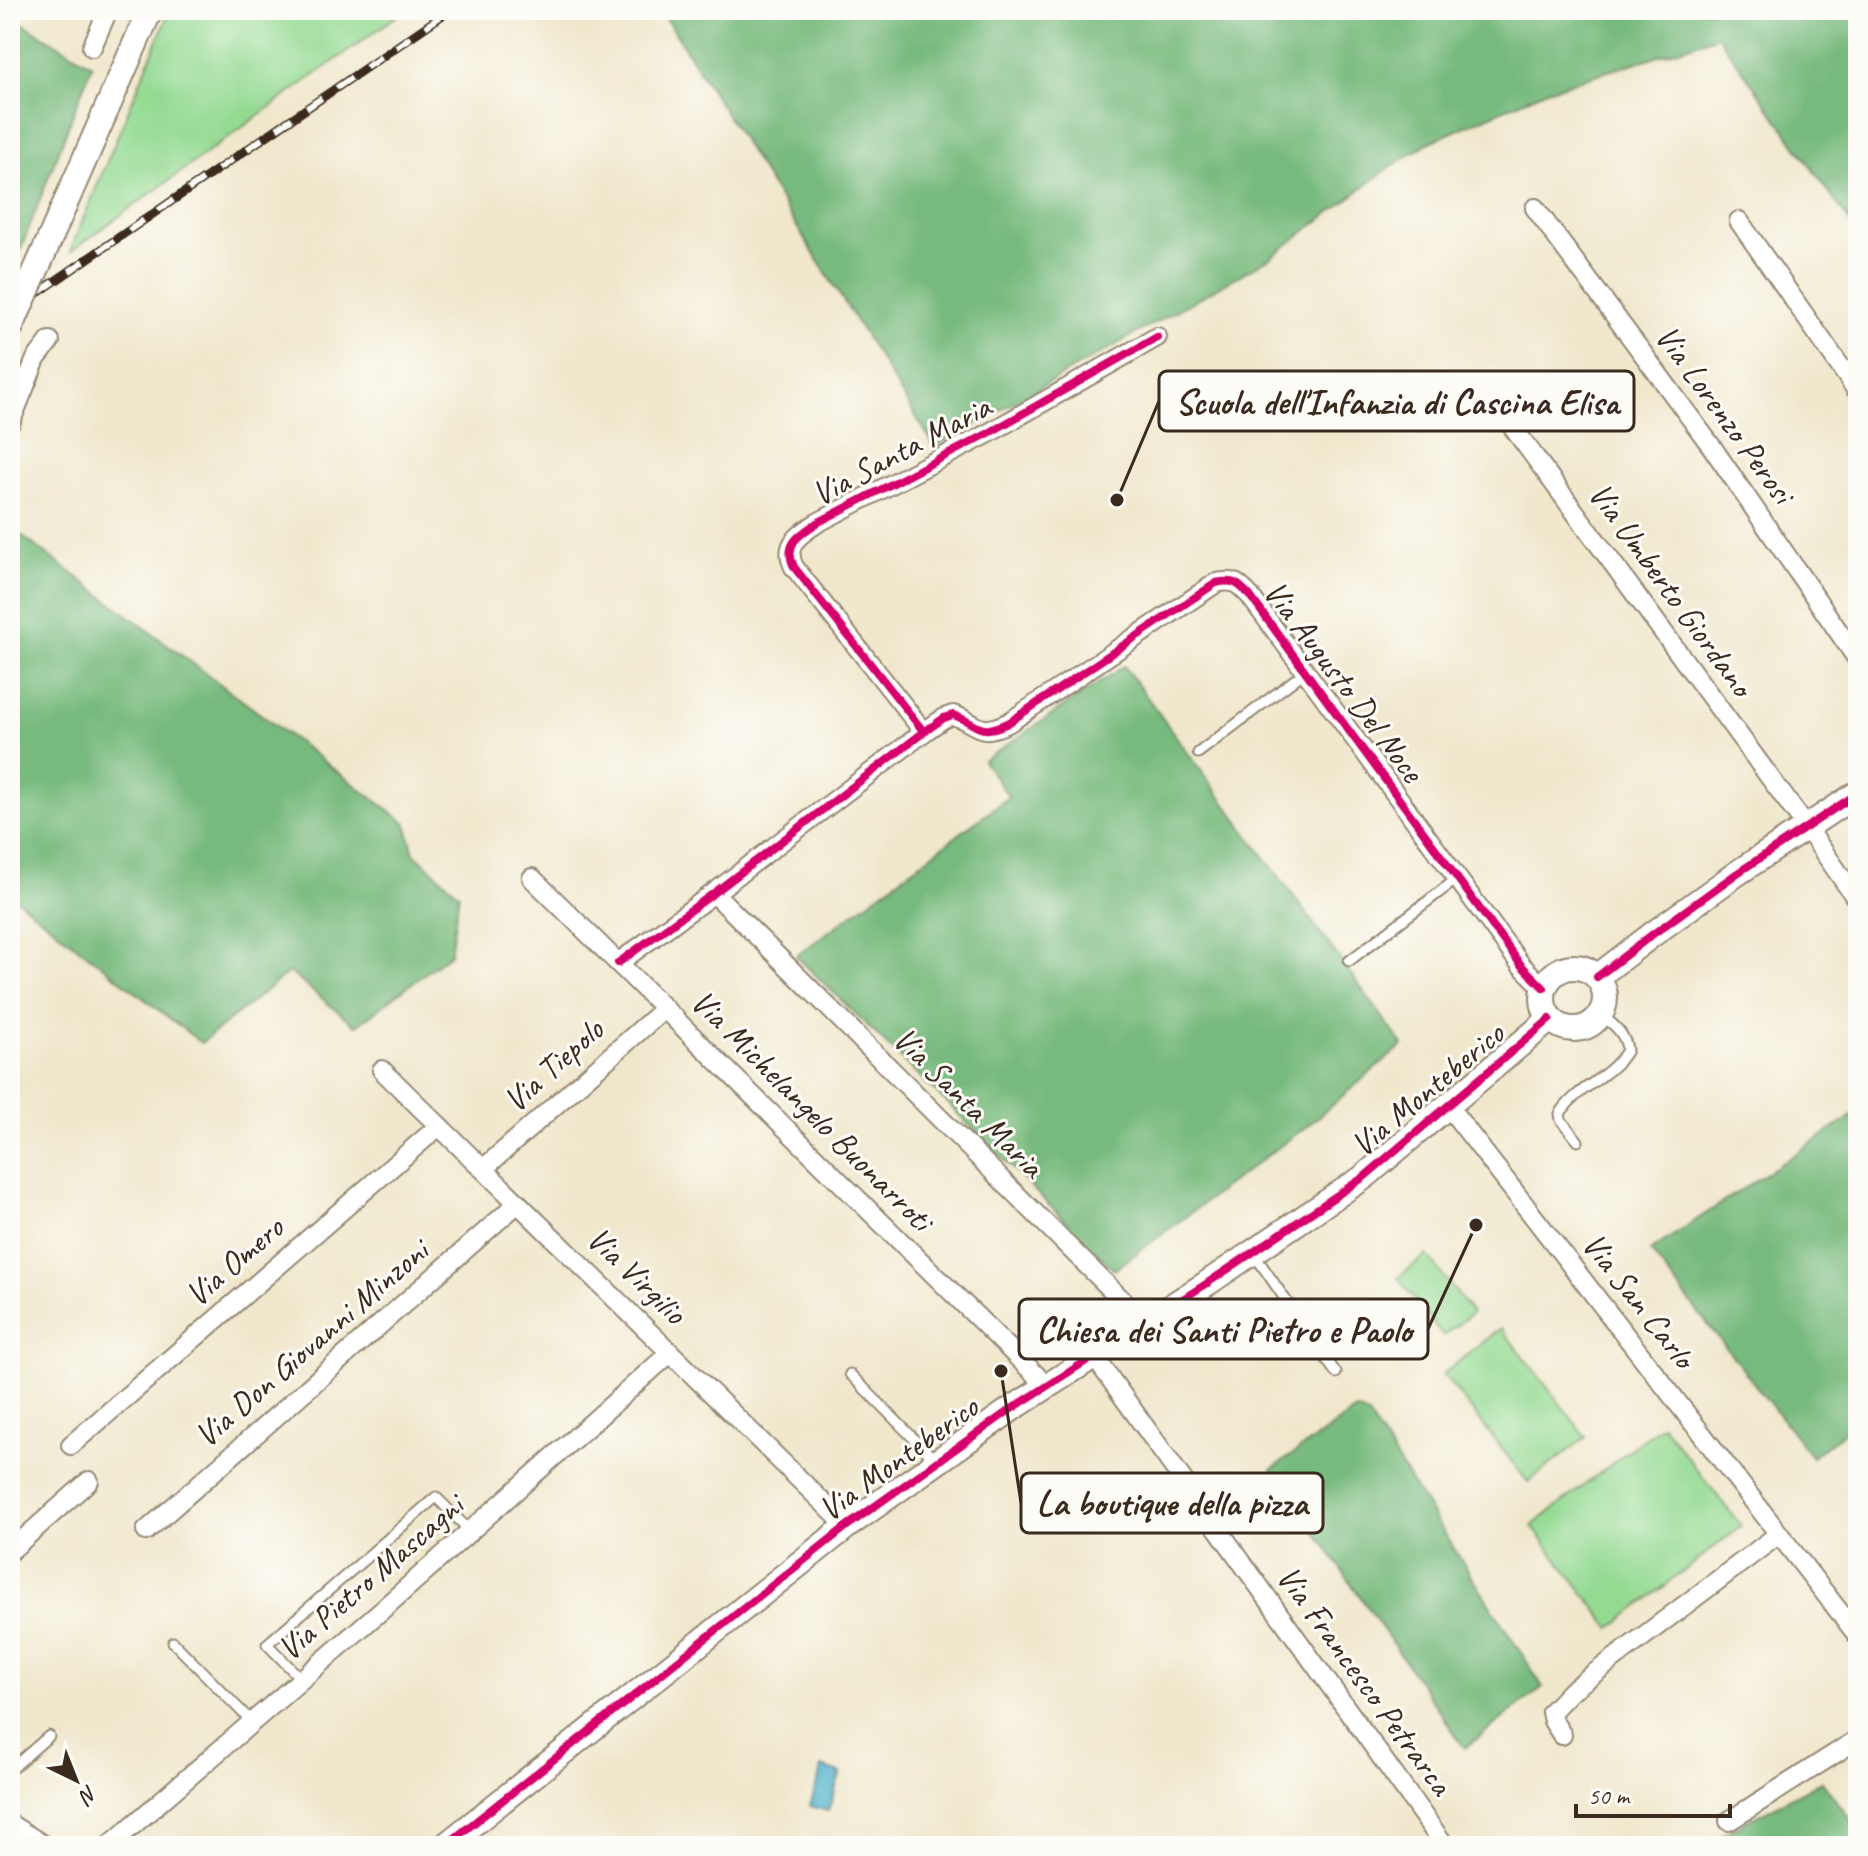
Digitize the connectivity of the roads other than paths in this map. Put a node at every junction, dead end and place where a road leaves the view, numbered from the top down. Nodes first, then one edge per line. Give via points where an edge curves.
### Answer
1 (108, 10) edge
2 (150, 10) edge
3 (92, 47) dead end
4 (1535, 208) dead end
5 (1739, 221) dead end
6 (10, 329) edge
7 (1157, 337) dead end
8 (50, 341) dead end
9 (1484, 388) dead end
10 (1858, 392) edge
11 (10, 423) edge
12 (1858, 660) edge
13 (1306, 671) junction
14 (924, 732) junction
15 (1198, 753) dead end
16 (1858, 793) edge
17 (1807, 828) junction
18 (532, 878) dead end
19 (1458, 878) junction
20 (714, 893) junction
21 (1858, 901) edge
22 (1349, 961) dead end
23 (618, 963) junction
24 (1597, 977) junction
25 (1544, 988) junction
26 (664, 1009) junction
27 (1600, 1015) junction
28 (1550, 1019) junction
29 (382, 1070) dead end
30 (1448, 1106) junction
31 (439, 1126) junction
32 (1578, 1141) dead end
33 (483, 1169) junction
34 (518, 1203) junction
35 (1253, 1252) junction
36 (1145, 1323) junction
37 (670, 1353) junction
38 (1094, 1356) junction
39 (1336, 1373) dead end
40 (850, 1374) dead end
41 (1047, 1386) junction
42 (71, 1445) dead end
43 (937, 1462) junction
44 (89, 1481) dead end
45 (847, 1526) junction
46 (146, 1531) dead end
47 (470, 1531) junction
48 (1779, 1534) junction
49 (10, 1551) edge
50 (1858, 1636) edge
51 (173, 1642) dead end
52 (302, 1679) junction
53 (252, 1722) junction
54 (1562, 1735) dead end
55 (49, 1736) dead end
56 (1858, 1739) edge
57 (10, 1770) edge
58 (1729, 1821) dead end
59 (10, 1824) edge
60 (45, 1846) edge
61 (109, 1846) edge
62 (445, 1846) edge
63 (1445, 1846) edge

1 - 3 street
2 - 6 street, bridge
4 - 12 street, Via Lorenzo Perosi via 1712,447
5 - 10 street
7 - 14 street, Via Santa Maria via 817,523 795,540 790,549 794,567
8 - 11 street via 36,359
9 - 17 street, Via Umberto Giordano
13 - 14 street, Via Augusto Del Noce via 1250,596 1228,580 1216,583 1008,723 985,730 953,715
13 - 15 lane
13 - 19 street, Via Augusto Del Noce
14 - 20 street
16 - 17 street
17 - 21 street
17 - 24 street
18 - 23 street, Via Michelangelo Buonarroti
19 - 22 lane
19 - 25 street, Via Augusto Del Noce
20 - 23 street
20 - 36 street, Via Santa Maria
23 - 26 street, Via Michelangelo Buonarroti
24 - 25 street via 1589,970 1568,967 1557,971
24 - 27 street via 1605,996
25 - 28 street via 1544,1010
26 - 33 street, Via Tiepolo
26 - 41 street, Via Michelangelo Buonarroti
27 - 28 street via 1581,1029 1564,1028
27 - 32 lane via 1623,1035 1627,1050 1560,1114
28 - 30 street, Via Monteberico
29 - 31 street, Via Virgilio
30 - 35 street, Via Monteberico via 1364,1177
30 - 48 street, Via San Carlo
31 - 33 street, Via Virgilio
31 - 42 street, Via Omero
33 - 34 street, Via Virgilio
34 - 37 street, Via Virgilio
34 - 46 street, Via Don Giovanni Minzoni
35 - 36 street, Via Monteberico
35 - 39 lane
36 - 38 street, Via Monteberico
37 - 45 street, Via Virgilio
37 - 47 street, Via Pietro Mascagni
38 - 41 street, Via Monteberico
38 - 63 street, Via Francesco Petrarca
40 - 43 lane
41 - 43 street, Via Monteberico
43 - 45 street, Via Monteberico
44 - 49 street
45 - 62 street, Via Monteberico
47 - 52 street, Via Pietro Mascagni
47 - 52 lane via 436,1497 267,1644
48 - 50 street, Via San Carlo
48 - 54 street via 1571,1691 1551,1712
51 - 53 lane
52 - 53 street, Via Pietro Mascagni
53 - 61 street, Via Pietro Mascagni
55 - 57 lane
56 - 58 street
59 - 60 street

